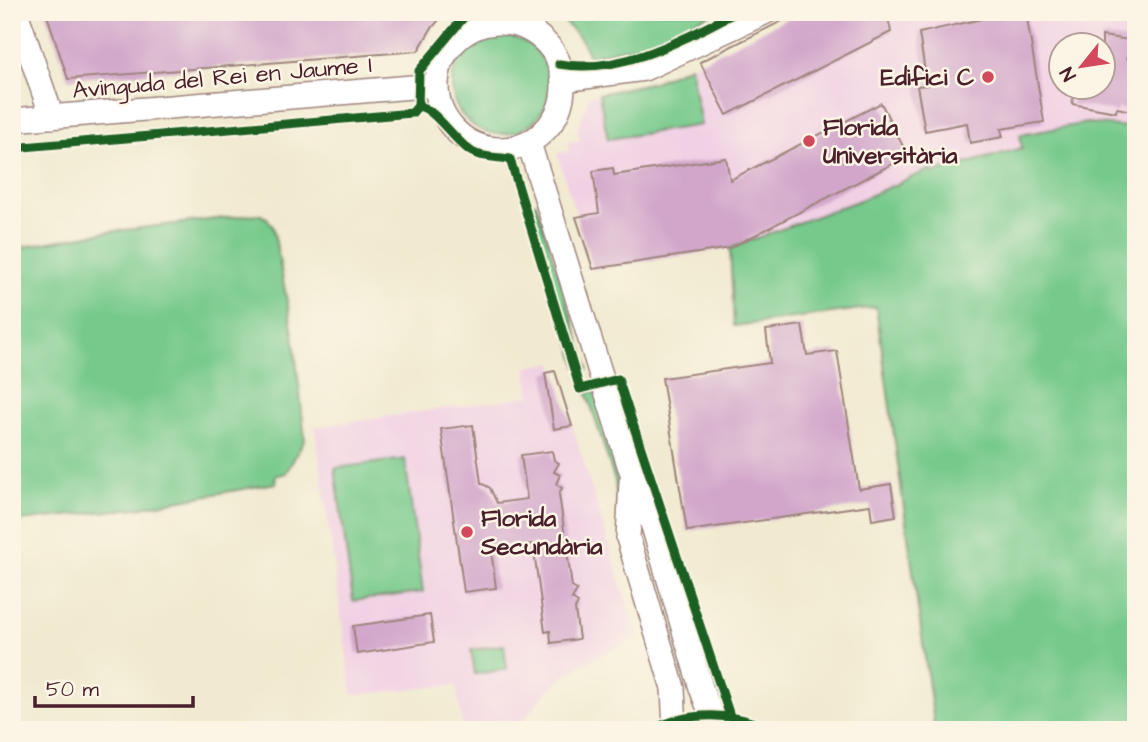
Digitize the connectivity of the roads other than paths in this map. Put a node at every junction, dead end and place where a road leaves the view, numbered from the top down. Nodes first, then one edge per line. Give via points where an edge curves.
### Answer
1 (16, 12) edge
2 (766, 12) edge
3 (487, 18) edge
4 (563, 80) junction
5 (436, 85) junction
6 (52, 117) junction
7 (12, 120) edge
8 (529, 144) junction
9 (629, 465) junction
10 (716, 727) edge
11 (675, 730) edge
12 (739, 730) edge

1 - 6 street
2 - 4 street via 644,69
3 - 4 street via 541,37 559,64
3 - 5 street via 452,45
4 - 8 street via 558,112
5 - 6 street, Avinguda del Rei en Jaume I
5 - 8 street via 443,113 459,135 493,150
6 - 7 street, Avinguda del Rei en Jaume I
8 - 9 street
9 - 10 street via 653,526
9 - 11 street via 628,538 673,688
10 - 12 street

